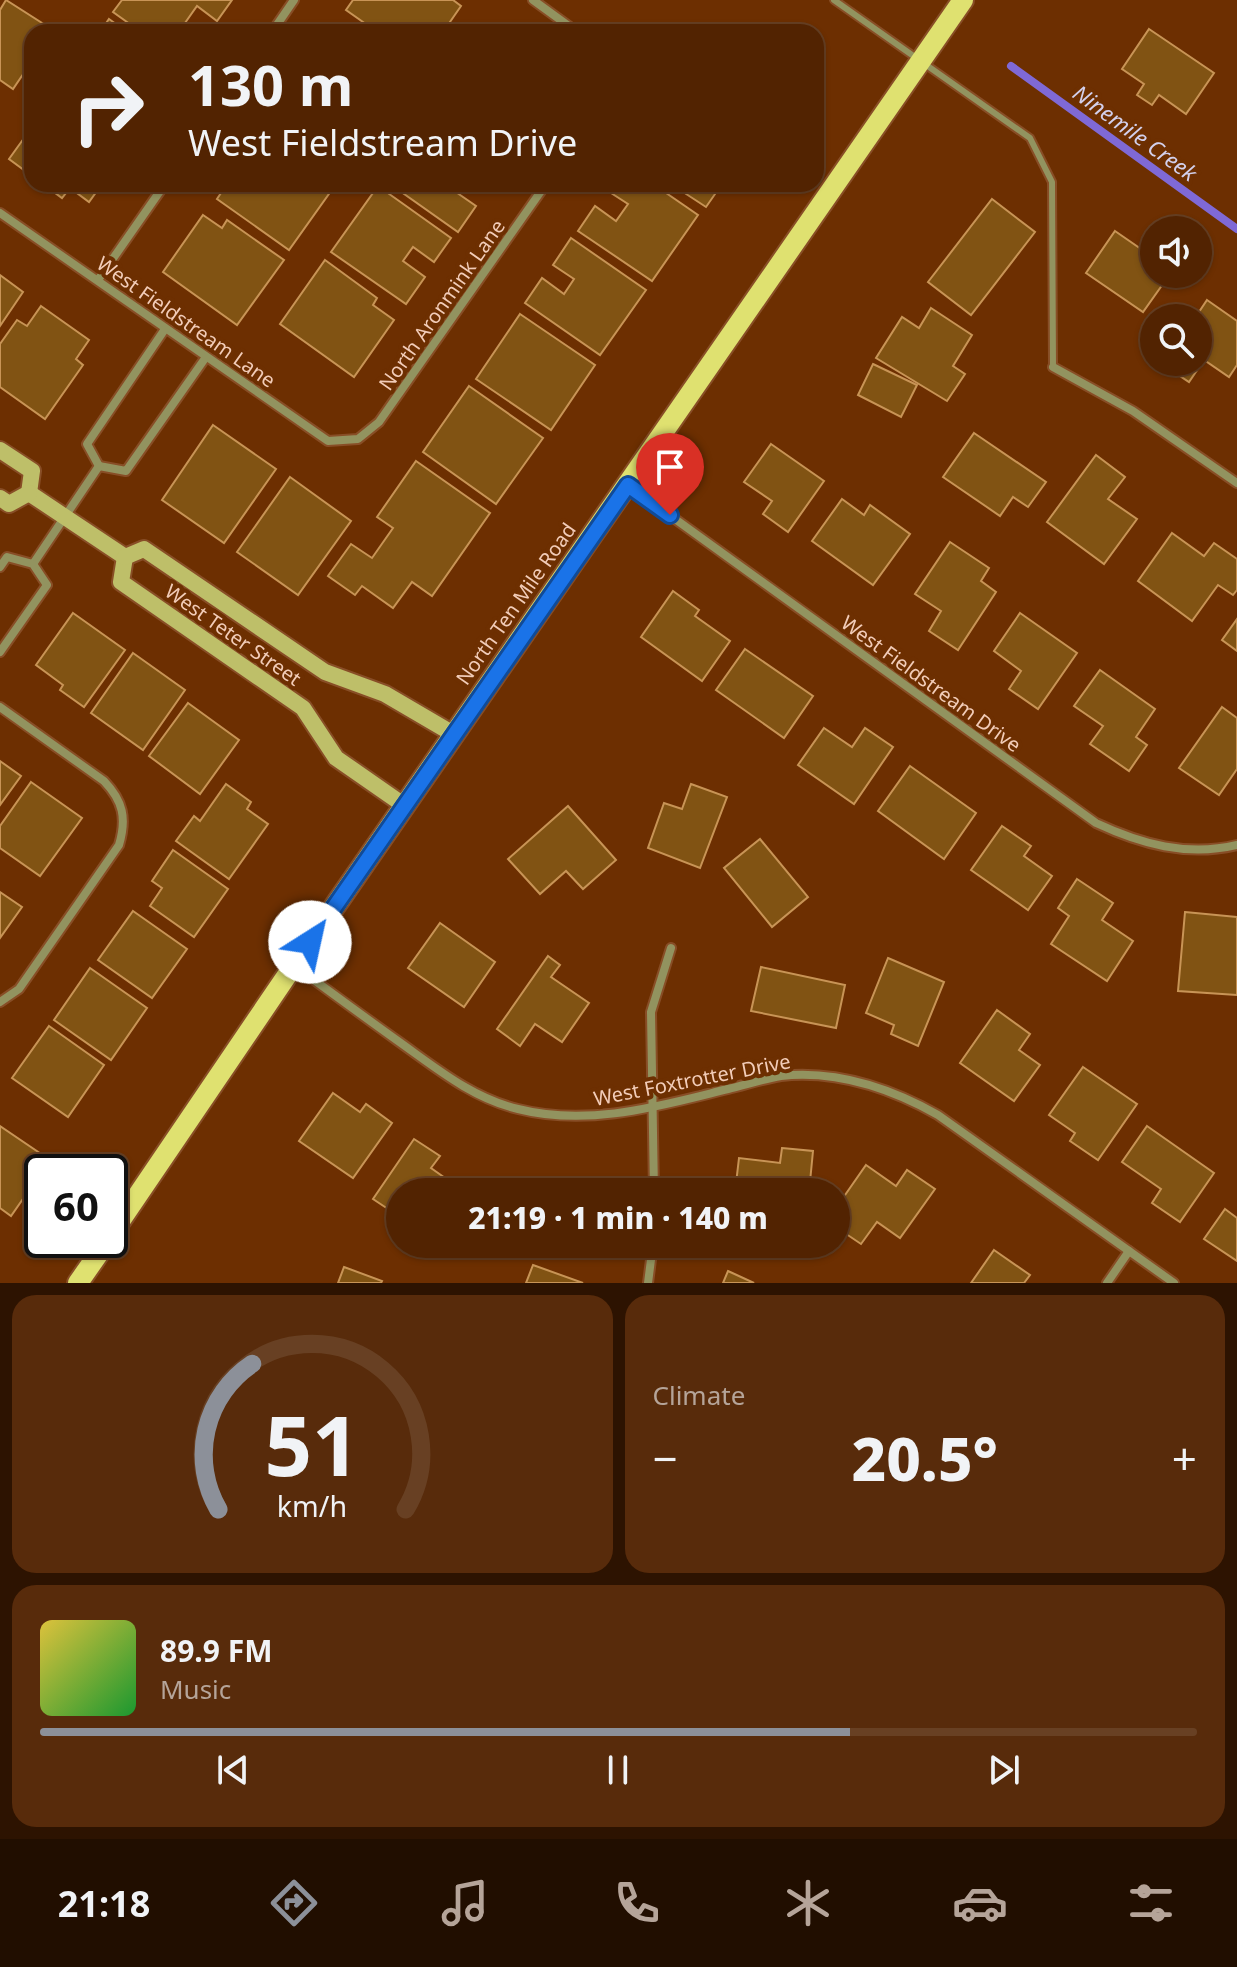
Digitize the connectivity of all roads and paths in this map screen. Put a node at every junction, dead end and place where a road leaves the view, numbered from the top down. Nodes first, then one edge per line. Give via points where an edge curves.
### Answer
1 (294, 0) edge
2 (533, 0) edge
3 (834, 0) edge
4 (963, 0) edge
5 (278, 24) edge
6 (566, 24) edge
7 (921, 62) junction
8 (159, 192) edge
9 (540, 192) edge
10 (0, 213) edge
11 (98, 280) junction
12 (165, 329) junction
13 (206, 357) junction
14 (1053, 367) joint
15 (358, 439) joint
16 (0, 450) edge
17 (99, 466) junction
18 (1237, 483) edge
19 (628, 485) junction
20 (29, 493) junction
21 (0, 498) edge
22 (65, 517) junction
23 (125, 557) junction
24 (33, 564) junction
25 (0, 567) edge
26 (0, 652) edge
27 (0, 707) edge
28 (455, 735) junction
29 (405, 806) junction
30 (1237, 845) edge
31 (671, 948) dead end
32 (294, 965) junction
33 (0, 1002) edge
34 (651, 1108) junction
35 (654, 1178) edge
36 (128, 1210) edge
37 (1129, 1251) junction
38 (95, 1258) edge
39 (651, 1258) edge
40 (78, 1283) edge
41 (648, 1283) edge
42 (1107, 1283) edge
43 (1174, 1283) edge

1 - 5 street
2 - 6 street
3 - 7 lane
4 - 7 main road, North Ten Mile Road
7 - 14 lane via 1030,138 1052,182
7 - 19 main road, North Ten Mile Road
8 - 11 street
9 - 15 street, North Aronmink Lane via 379,422
10 - 11 street, West Fieldstream Lane
11 - 12 street, West Fieldstream Lane
12 - 13 street, West Fieldstream Lane
12 - 17 street via 87,444
13 - 15 street, West Fieldstream Lane via 328,441
13 - 17 street via 126,471
14 - 18 street via 1133,411
16 - 20 street via 32,471
17 - 22 street
19 - 28 main road, North Ten Mile Road
19 - 30 street, West Fieldstream Drive via 1096,823 1160,847
20 - 21 street via 9,504
20 - 22 street, West Teter Street
22 - 23 street, West Teter Street
22 - 24 street
23 - 28 street, West Teter Street via 144,549 325,672 385,694
23 - 29 street, West Teter Street via 121,582 303,708 336,758
24 - 25 street via 7,557
24 - 26 street via 47,585
27 - 33 street via 104,781 124,813 119,845 19,989
28 - 29 main road, North Ten Mile Road
29 - 32 main road, North Ten Mile Road
31 - 34 street via 651,1012
32 - 34 street, West Foxtrotter Drive via 457,1084 487,1099 518,1109 582,1117
32 - 36 main road, North Ten Mile Road
34 - 35 street
34 - 37 street, West Foxtrotter Drive via 780,1077 847,1079 878,1087 938,1115
37 - 42 street
37 - 43 street, West Foxtrotter Drive
38 - 40 main road, North Ten Mile Road
39 - 41 street

